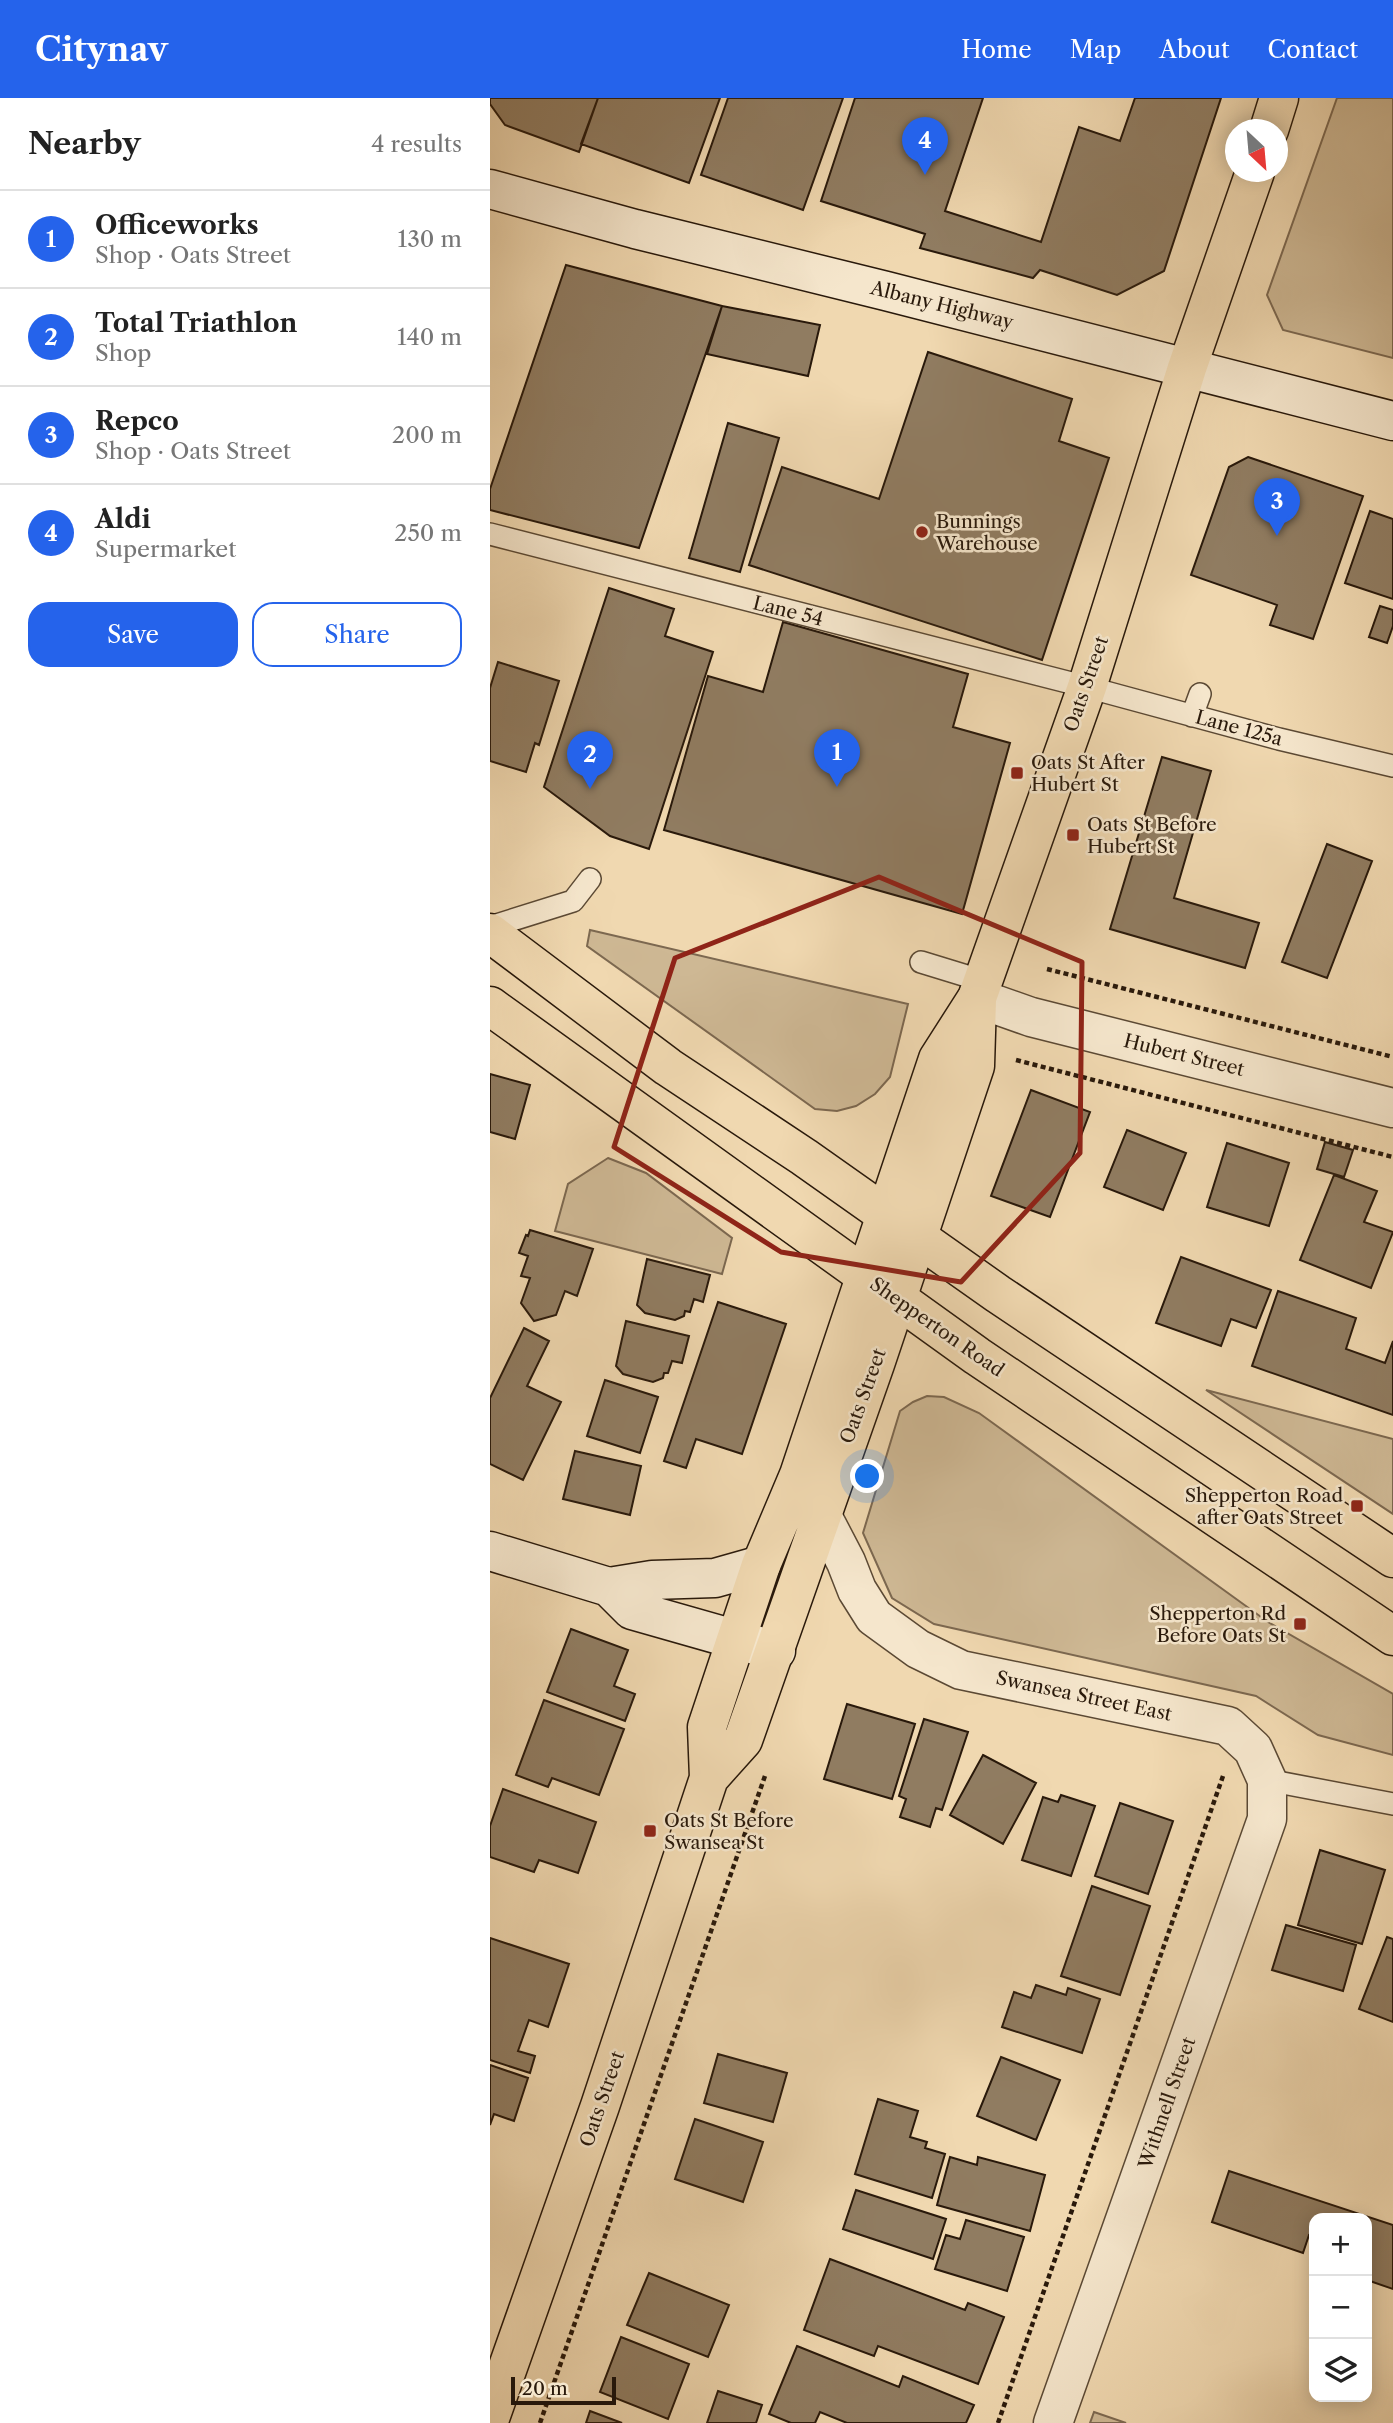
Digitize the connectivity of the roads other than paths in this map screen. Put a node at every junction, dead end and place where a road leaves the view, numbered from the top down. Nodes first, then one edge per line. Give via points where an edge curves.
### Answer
1 (1279, 98) edge
2 (1272, 119) edge
3 (1252, 182) edge
4 (490, 189) edge
5 (1187, 368) junction
6 (1393, 421) edge
7 (490, 534) edge
8 (1087, 687) junction
9 (1200, 694) dead end
10 (1192, 716) junction
11 (1393, 766) edge
12 (590, 879) dead end
13 (490, 927) edge
14 (490, 933) edge
15 (921, 962) dead end
16 (980, 989) junction
17 (490, 1006) edge
18 (1393, 1108) edge
19 (885, 1214) junction
20 (918, 1238) junction
21 (866, 1277) junction
22 (897, 1299) junction
23 (821, 1514) junction
24 (490, 1551) edge
25 (1393, 1558) edge
26 (761, 1565) junction
27 (609, 1587) junction
28 (1393, 1636) edge
29 (737, 1641) junction
30 (776, 1651) junction
31 (709, 1778) junction
32 (1267, 1780) junction
33 (1393, 1804) edge
34 (490, 2418) edge
35 (1054, 2423) edge

1 - 2 main road
3 - 5 main road, Oats Street
4 - 5 street, Albany Highway
5 - 6 street, Albany Highway
5 - 8 main road, Oats Street
7 - 8 lane, Lane 54
8 - 10 lane, Lane 125a
8 - 16 main road, Oats Street
9 - 10 lane
10 - 11 lane, Lane 125a
12 - 13 lane via 573,901
14 - 19 main road via 668,1066
15 - 16 lane
16 - 18 street, Hubert Street via 1031,1017
16 - 19 main road, Oats Street via 938,1059
16 - 20 main road, Oats Street via 975,1066
17 - 21 main road, Shepperton Road
19 - 20 main road
19 - 21 main road, Oats Street
20 - 22 main road, Oats Street
20 - 25 main road
21 - 22 main road, Shepperton Road
21 - 26 main road, Oats Street via 799,1475
22 - 23 main road, Oats Street
22 - 28 main road, Shepperton Road
23 - 30 main road, Oats Street
23 - 32 street, Swansea Street East via 874,1617 918,1649 961,1670 1228,1726 1253,1749
24 - 27 street
26 - 27 street via 715,1578
26 - 29 main road, Oats Street
27 - 29 street via 632,1610
29 - 30 street
29 - 31 main road, Oats Street via 707,1727
30 - 31 main road, Oats Street via 743,1740
31 - 34 main road, Oats Street
32 - 33 lane
32 - 35 street, Withnell Street via 1267,1819

